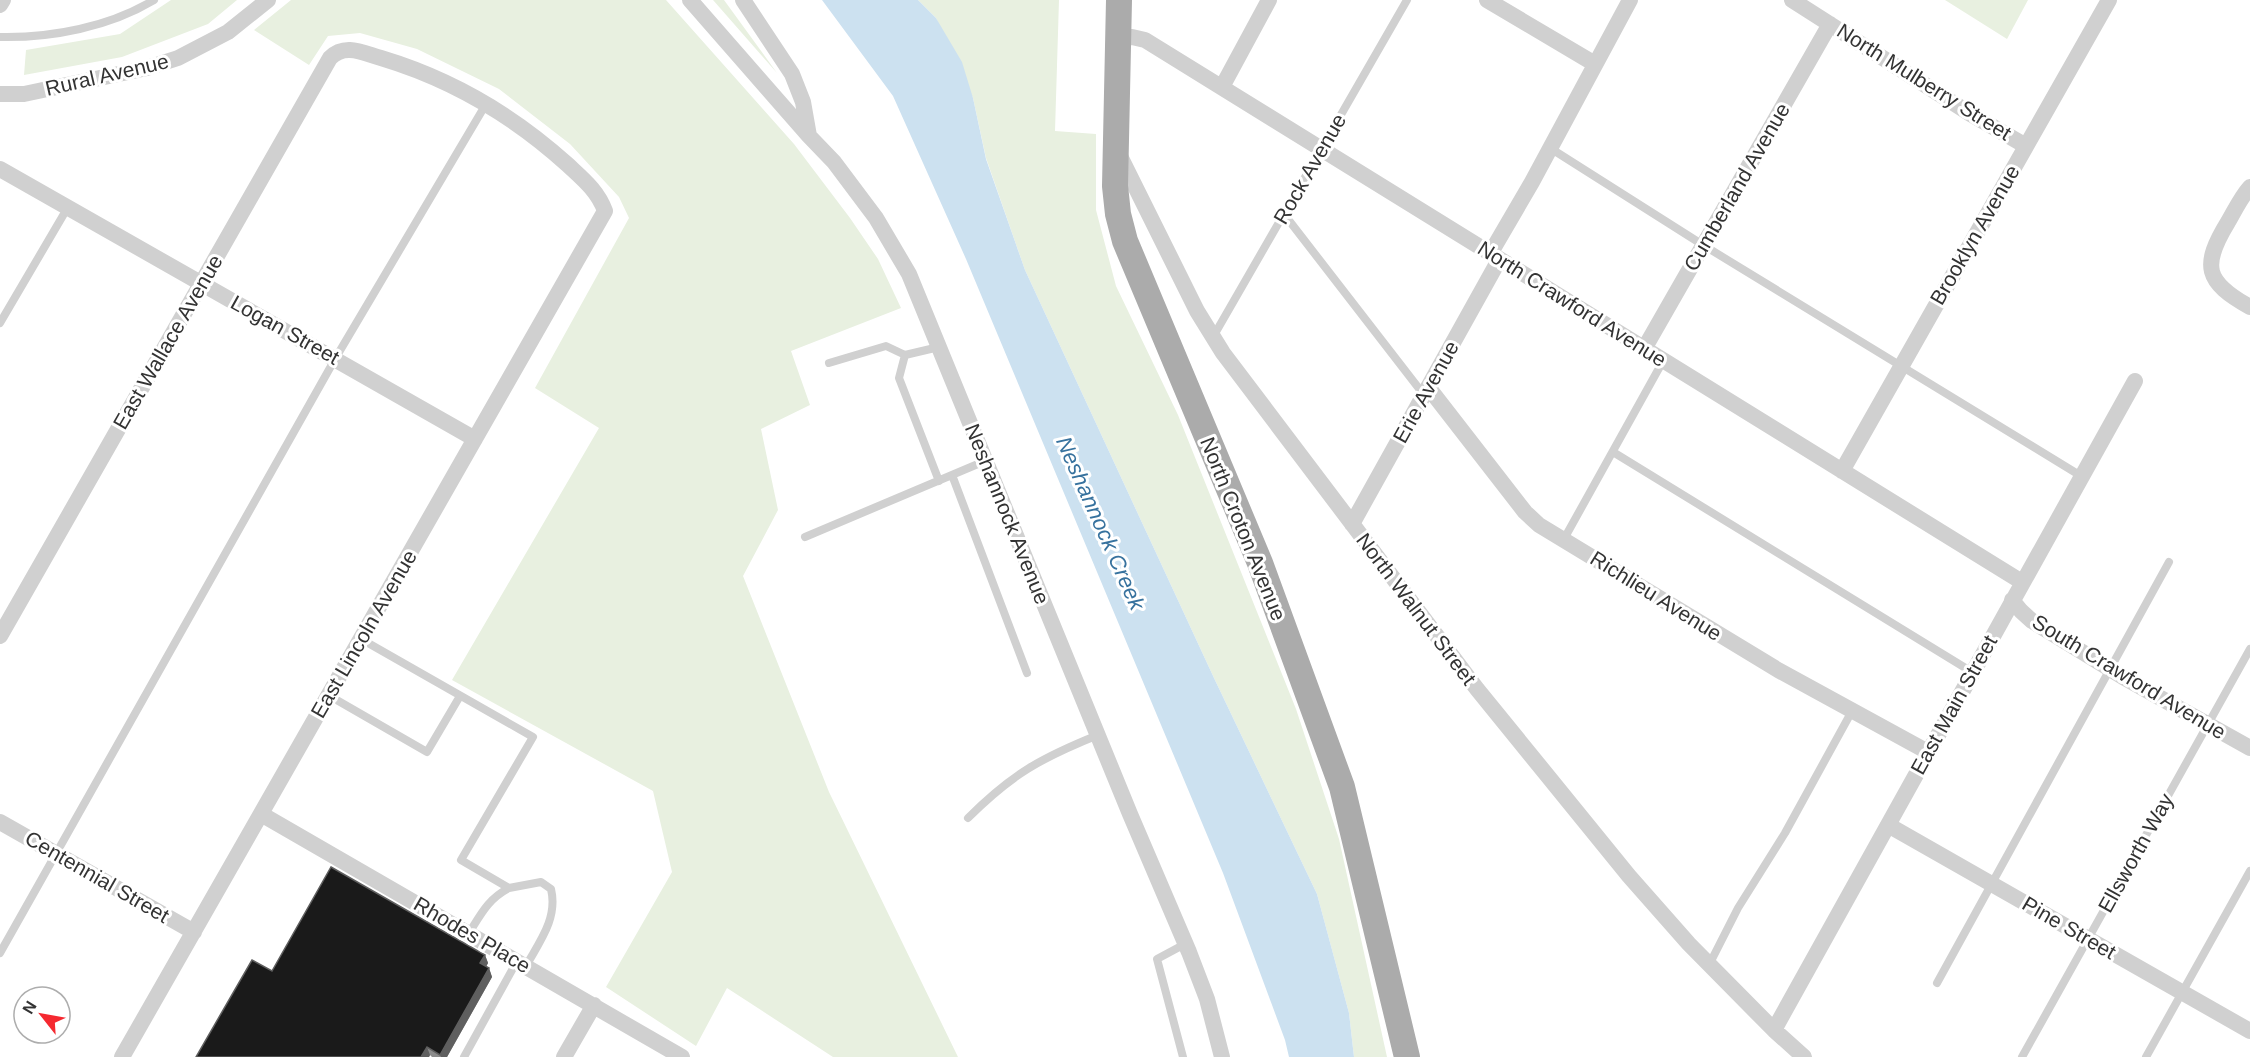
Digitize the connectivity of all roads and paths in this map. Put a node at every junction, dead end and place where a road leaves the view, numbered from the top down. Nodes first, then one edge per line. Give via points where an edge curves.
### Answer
1 (3, 0) edge
2 (153, 0) edge
3 (268, 0) edge
4 (690, 0) edge
5 (743, 0) edge
6 (1119, 0) edge
7 (1269, 0) edge
8 (1407, 0) edge
9 (1488, 0) edge
10 (1630, 0) edge
11 (1792, 0) edge
12 (2109, 0) edge
13 (0, 5) edge
14 (1830, 24) junction
15 (0, 37) edge
16 (1118, 38) junction
17 (1595, 64) junction
18 (1222, 87) junction
19 (0, 94) edge
20 (486, 104) junction
21 (809, 136) junction
22 (2026, 146) junction
23 (1116, 148) junction
24 (1550, 148) junction
25 (1322, 149) junction
26 (0, 169) edge
27 (2250, 187) edge
28 (68, 207) junction
29 (1284, 214) junction
30 (1703, 245) junction
31 (1495, 257) junction
32 (202, 283) junction
33 (2250, 307) edge
34 (0, 322) edge
35 (1213, 338) junction
36 (939, 346) junction
37 (1644, 349) junction
38 (905, 355) junction
39 (335, 359) junction
40 (1663, 361) junction
41 (829, 363) dead end
42 (1900, 366) junction
43 (2135, 381) dead end
44 (1426, 391) junction
45 (475, 439) junction
46 (1613, 452) junction
47 (985, 461) junction
48 (1842, 471) junction
49 (952, 475) junction
50 (2081, 476) junction
51 (939, 481) junction
52 (1352, 524) junction
53 (805, 537) dead end
54 (1564, 539) junction
55 (2169, 562) dead end
56 (2022, 582) junction
57 (2012, 600) junction
58 (0, 636) edge
59 (361, 639) junction
60 (2250, 649) edge
61 (2110, 669) junction
62 (1972, 672) junction
63 (1027, 673) dead end
64 (328, 695) junction
65 (460, 696) junction
66 (1852, 711) junction
67 (2208, 725) junction
68 (1098, 735) junction
69 (2250, 748) edge
70 (1928, 752) junction
71 (261, 814) junction
72 (968, 818) dead end
73 (0, 822) edge
74 (1888, 825) junction
75 (56, 854) junction
76 (2250, 871) edge
77 (1991, 884) junction
78 (2247, 885) edge
79 (509, 888) junction
80 (194, 932) junction
81 (469, 933) junction
82 (2088, 938) junction
83 (1185, 944) junction
84 (0, 953) edge
85 (522, 963) junction
86 (1709, 965) junction
87 (1936, 983) dead end
88 (2182, 992) junction
89 (594, 1005) junction
90 (1774, 1030) junction
91 (2250, 1031) edge
92 (122, 1057) edge
93 (464, 1057) edge
94 (564, 1057) edge
95 (682, 1057) edge
96 (1183, 1057) edge
97 (1222, 1057) edge
98 (1407, 1057) edge
99 (1804, 1057) edge
100 (2022, 1057) edge
101 (2146, 1057) edge

1 - 13 street
2 - 15 lane via 97,24 59,33
3 - 19 street, Rural Avenue via 228,32 178,58 24,94
4 - 21 street
5 - 21 street via 792,75
6 - 16 main road, North Croton Avenue
7 - 18 street
8 - 25 lane, Rock Avenue
9 - 17 street
10 - 17 street, Erie Avenue
11 - 14 street, North Mulberry Street
12 - 22 street, Brooklyn Avenue
14 - 22 street, North Mulberry Street
14 - 30 street, Cumberland Avenue
16 - 18 street, North Crawford Avenue via 1145,40
16 - 23 main road, North Croton Avenue
17 - 24 street, Erie Avenue
18 - 25 street, North Crawford Avenue
20 - 32 street, East Wallace Avenue via 448,82 401,64 350,49 338,51 330,58
20 - 39 lane
20 - 45 street, East Lincoln Avenue via 554,152 590,185 605,211
21 - 36 street, Neshannock Avenue via 834,162 890,240
22 - 42 street, Brooklyn Avenue
23 - 35 street, North Walnut Street
23 - 98 main road, North Croton Avenue via 1114,186 1125,241 1260,563 1342,787
24 - 30 lane
24 - 31 street, Erie Avenue
25 - 29 lane, Rock Avenue
25 - 31 street, North Crawford Avenue
26 - 28 street, Logan Street
27 - 33 street via 2211,257 2217,284
28 - 32 street, Logan Street
28 - 34 lane
29 - 35 lane, Rock Avenue
29 - 44 lane, Richlieu Avenue
30 - 37 street, Cumberland Avenue
30 - 42 lane
31 - 37 street, North Crawford Avenue
31 - 44 street, Erie Avenue
32 - 39 street, Logan Street
32 - 58 street, East Wallace Avenue
35 - 52 street, North Walnut Street
36 - 38 lane
36 - 47 street, Neshannock Avenue
37 - 40 street, North Crawford Avenue
38 - 41 lane via 886,346
38 - 51 lane via 899,378
39 - 45 street, Logan Street
39 - 75 lane
40 - 46 lane
40 - 48 street, North Crawford Avenue
42 - 48 street, Brooklyn Avenue
42 - 50 lane
43 - 50 street, East Main Street
44 - 52 street, Erie Avenue
44 - 54 street, Richlieu Avenue via 1525,512
45 - 59 street, East Lincoln Avenue
46 - 54 lane
46 - 62 lane
47 - 49 lane
47 - 68 street, Neshannock Avenue
48 - 56 street, North Crawford Avenue
49 - 51 lane
49 - 63 lane
50 - 56 street, East Main Street
51 - 53 lane
52 - 86 street, North Walnut Street via 1484,698 1629,876
54 - 66 street, Richlieu Avenue via 1768,665
55 - 61 lane
56 - 57 street, East Main Street
57 - 61 street, South Crawford Avenue via 2032,621
57 - 62 street, East Main Street
59 - 64 street, East Lincoln Avenue
59 - 65 lane
60 - 67 lane, Ellsworth Way
61 - 67 street, South Crawford Avenue
61 - 77 lane
62 - 70 street, East Main Street
64 - 65 lane via 427,752
64 - 71 street, East Lincoln Avenue
65 - 79 lane via 532,737 461,860
66 - 70 street, Richlieu Avenue
66 - 86 lane
67 - 69 street, South Crawford Avenue
67 - 82 lane, Ellsworth Way
68 - 72 lane via 1041,759 1019,773
68 - 83 street, Neshannock Avenue
70 - 74 street, East Main Street
71 - 80 street, East Lincoln Avenue
71 - 81 street, Rhodes Place
73 - 75 street, Centennial Street
74 - 77 street, Pine Street
74 - 90 street, East Main Street
75 - 80 street, Centennial Street
75 - 84 lane
76 - 78 lane
77 - 82 street, Pine Street
77 - 87 lane
78 - 88 lane
79 - 81 lane via 486,904
79 - 85 lane via 541,882 551,889 553,898 549,923
80 - 92 street, East Lincoln Avenue
81 - 85 street, Rhodes Place
82 - 88 street, Pine Street
82 - 100 lane, Ellsworth Way
83 - 96 lane via 1157,959
83 - 97 street, Neshannock Avenue via 1207,999
85 - 89 street, Rhodes Place
85 - 93 lane
86 - 90 street, North Walnut Street
88 - 91 street, Pine Street
88 - 101 lane
89 - 94 street
89 - 95 street, Rhodes Place
90 - 99 street, North Walnut Street

